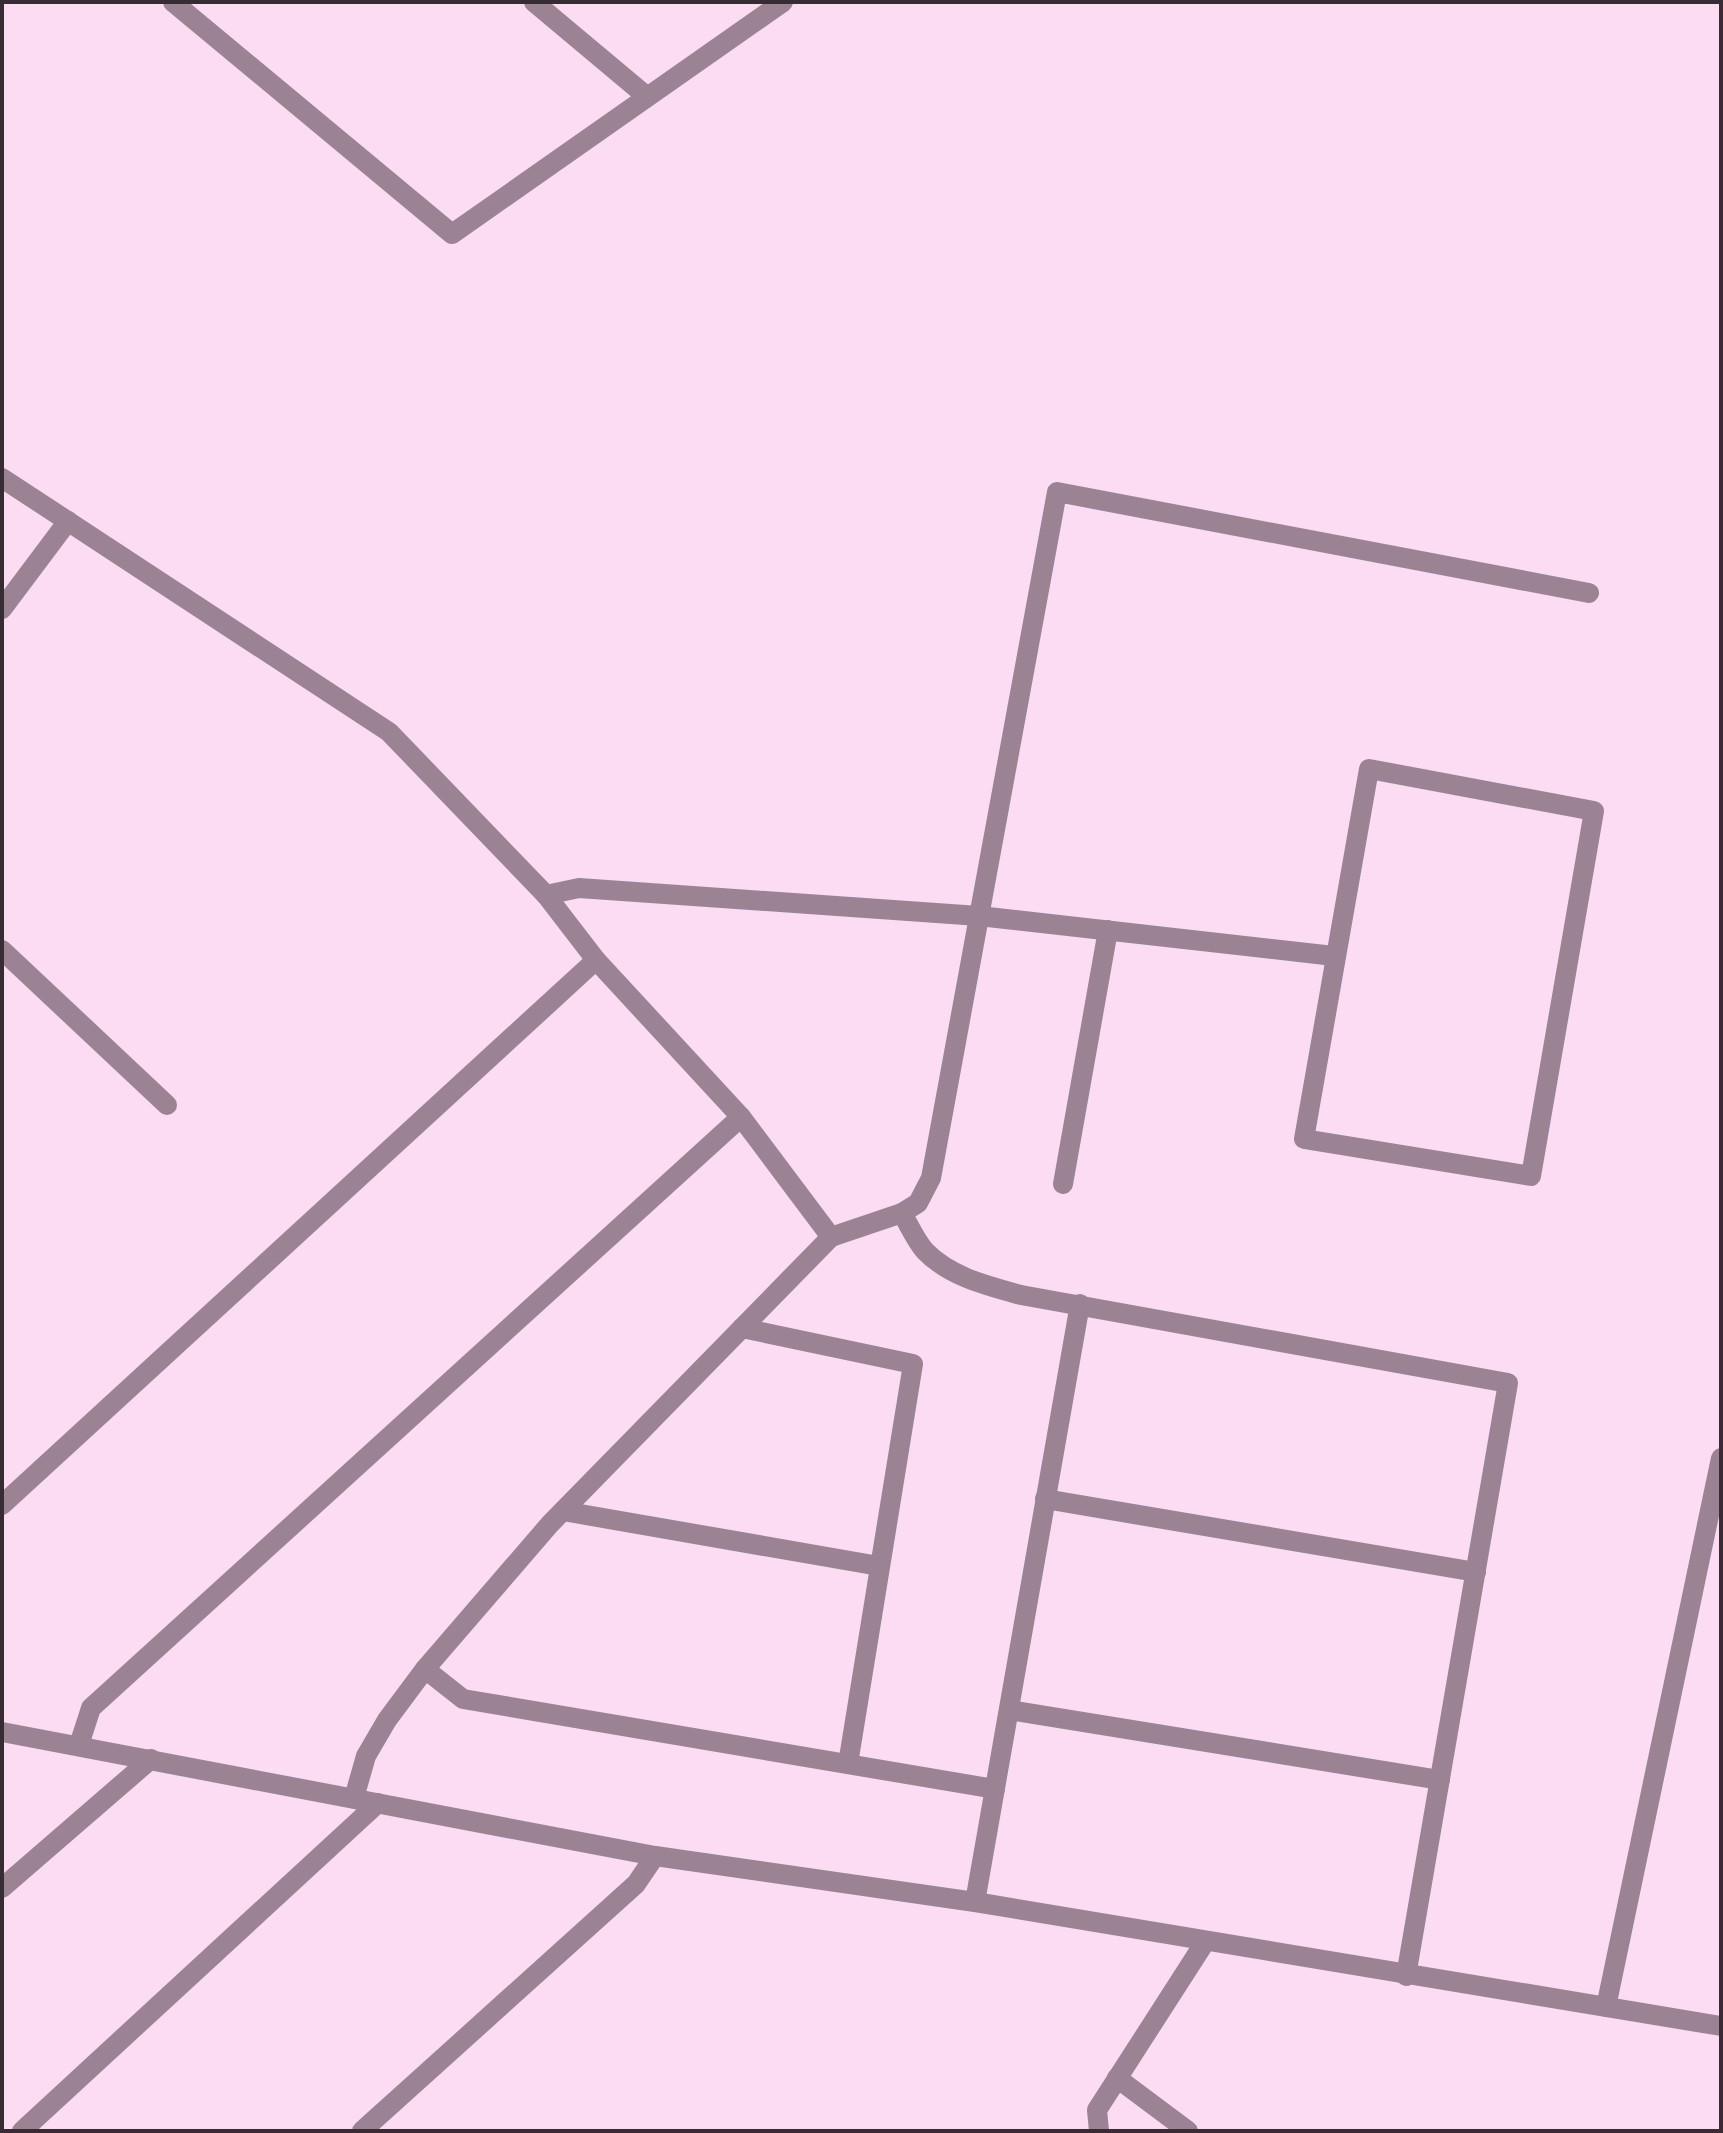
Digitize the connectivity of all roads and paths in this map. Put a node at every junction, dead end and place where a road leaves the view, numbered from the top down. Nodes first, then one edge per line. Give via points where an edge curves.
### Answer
1 (173, 2) edge
2 (534, 2) edge
3 (783, 2) edge
4 (645, 95) junction
5 (2, 478) edge
6 (68, 521) junction
7 (1589, 593) dead end
8 (2, 609) edge
9 (546, 895) junction
10 (979, 916) junction
11 (1108, 930) junction
12 (2, 950) edge
13 (1334, 956) junction
14 (596, 960) junction
15 (167, 1105) dead end
16 (741, 1117) junction
17 (1063, 1184) dead end
18 (902, 1213) junction
19 (831, 1237) junction
20 (1080, 1304) junction
21 (742, 1328) junction
22 (1721, 1458) edge
23 (1045, 1499) junction
24 (2, 1505) edge
25 (563, 1511) junction
26 (879, 1566) junction
27 (1476, 1572) junction
28 (425, 1669) junction
29 (1009, 1710) junction
30 (2, 1732) edge
31 (79, 1745) junction
32 (151, 1759) junction
33 (848, 1764) junction
34 (1440, 1780) junction
35 (995, 1789) junction
36 (354, 1798) junction
37 (378, 1803) junction
38 (655, 1856) junction
39 (2, 1888) edge
40 (975, 1902) junction
41 (1205, 1942) junction
42 (1406, 1976) junction
43 (1606, 2007) junction
44 (1721, 2026) edge
45 (1117, 2078) junction
46 (22, 2131) edge
47 (362, 2131) edge
48 (1099, 2131) edge
49 (1188, 2131) edge

1 - 4 street via 452,234
2 - 4 street
3 - 4 street
5 - 6 street
6 - 8 street
6 - 9 street via 389,732
7 - 10 street via 1057,492
9 - 10 street via 579,888
9 - 14 street
10 - 11 street
10 - 18 street via 931,1178 918,1203
11 - 13 street
11 - 17 street
12 - 15 street
13 - 13 street via 1369,769 1594,811 1531,1176 1304,1139
14 - 16 street
14 - 24 street
16 - 19 street
16 - 31 street via 91,1708
18 - 19 street
18 - 20 street via 925,1251 974,1282
19 - 21 street
20 - 23 street
20 - 27 street via 1508,1383
21 - 25 street
21 - 26 street via 913,1364
22 - 43 street
23 - 27 street
23 - 29 street
25 - 26 street
25 - 28 street
26 - 33 street
27 - 34 street
28 - 33 street via 463,1699
28 - 36 street via 366,1756
29 - 34 street
29 - 35 street
30 - 31 street
31 - 32 street
32 - 36 street
32 - 39 street
33 - 35 street
34 - 42 street
35 - 40 street
36 - 37 street
37 - 38 street
37 - 46 street
38 - 40 street
38 - 47 street via 636,1884
40 - 41 street
41 - 42 street
41 - 45 street
42 - 43 street
43 - 44 street
45 - 48 street via 1097,2110
45 - 49 street

